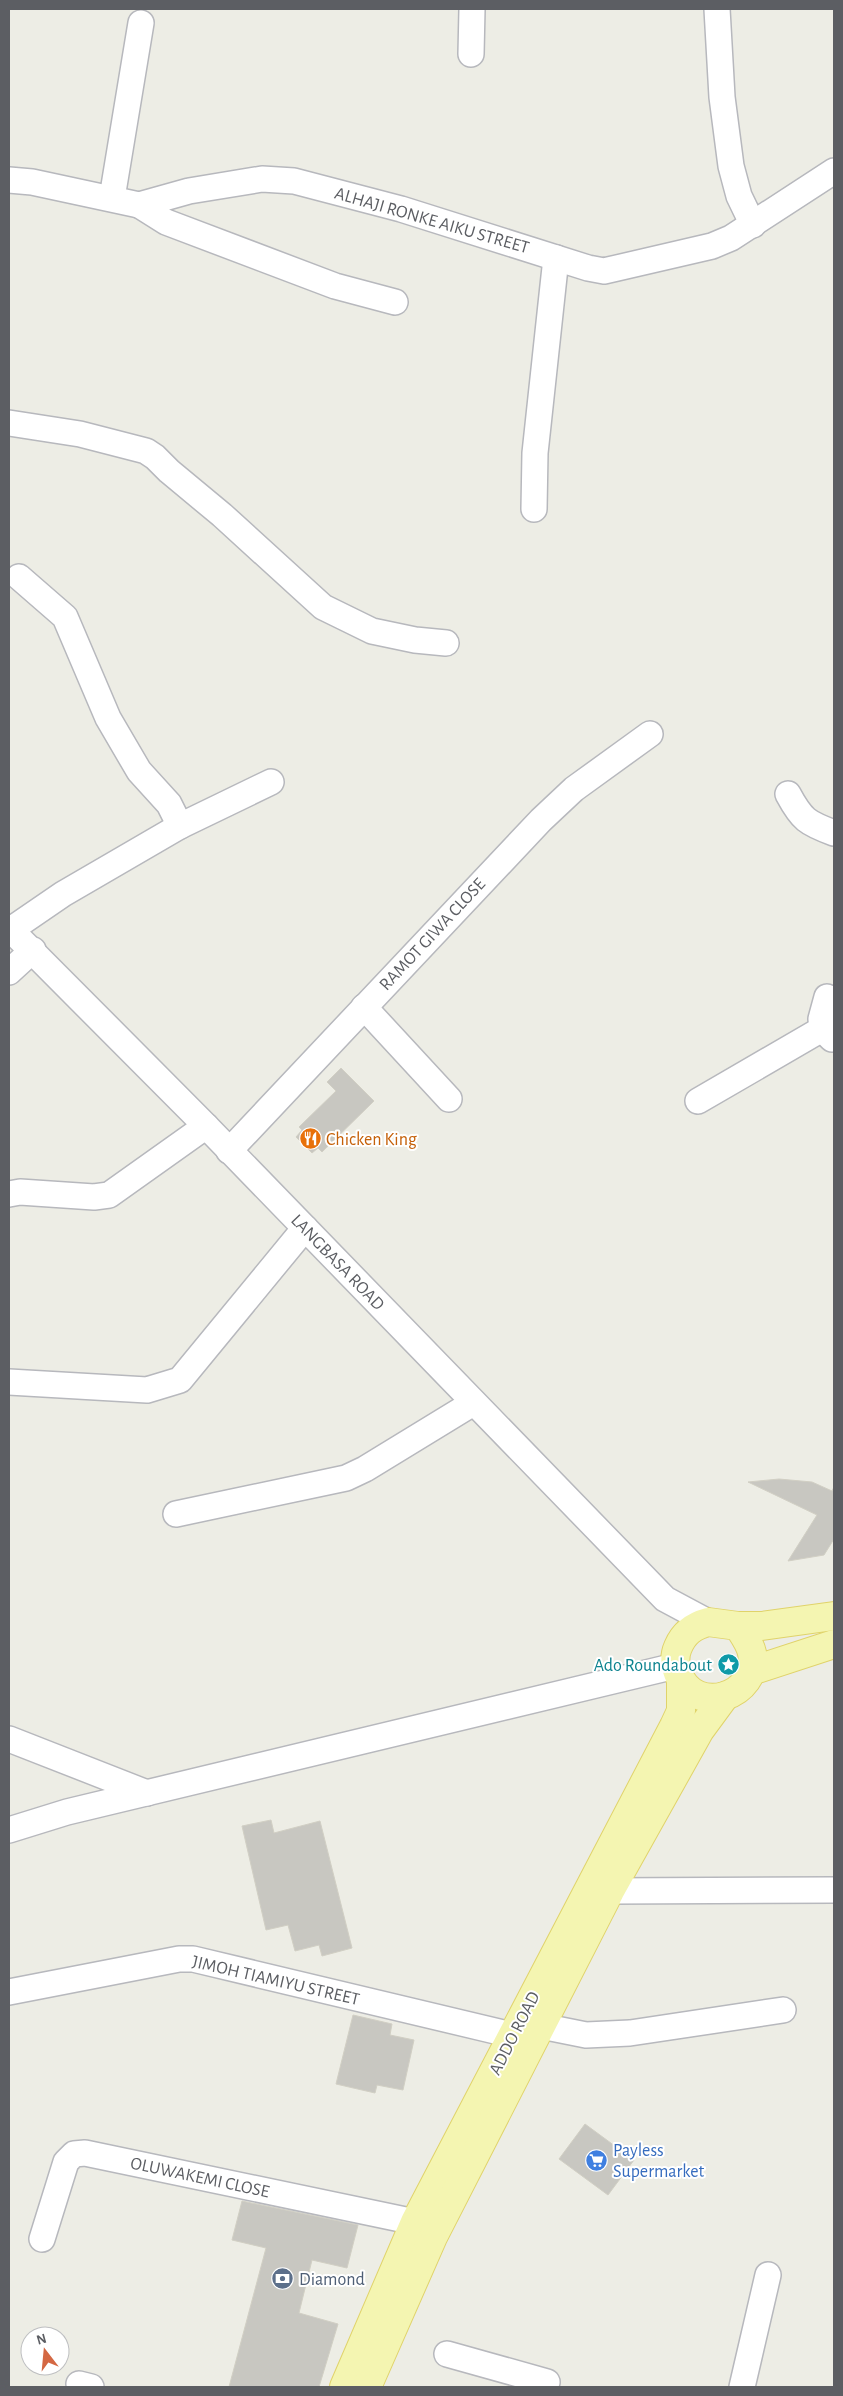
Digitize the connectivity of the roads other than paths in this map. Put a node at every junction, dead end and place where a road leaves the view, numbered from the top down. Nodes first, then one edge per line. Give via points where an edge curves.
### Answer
1 (472, 9) edge
2 (717, 9) edge
3 (141, 23) dead end
4 (470, 54) dead end
5 (834, 172) edge
6 (9, 180) edge
7 (112, 198) junction
8 (139, 205) junction
9 (753, 224) junction
10 (556, 258) junction
11 (395, 302) dead end
12 (9, 423) edge
13 (534, 509) dead end
14 (19, 577) dead end
15 (446, 643) dead end
16 (650, 734) dead end
17 (271, 782) dead end
18 (788, 794) dead end
19 (180, 826) junction
20 (834, 833) edge
21 (9, 929) edge
22 (32, 950) junction
23 (9, 972) edge
24 (827, 997) dead end
25 (364, 1007) junction
26 (828, 1035) edge
27 (449, 1099) dead end
28 (698, 1101) dead end
29 (206, 1126) junction
30 (229, 1151) junction
31 (9, 1194) edge
32 (305, 1228) junction
33 (9, 1382) edge
34 (473, 1403) junction
35 (176, 1514) dead end
36 (665, 1599) junction
37 (834, 1616) edge
38 (708, 1622) junction
39 (738, 1626) junction
40 (682, 1638) junction
41 (834, 1644) edge
42 (751, 1672) junction
43 (678, 1674) junction
44 (725, 1696) junction
45 (9, 1739) edge
46 (147, 1793) junction
47 (9, 1830) edge
48 (834, 1890) edge
49 (610, 1891) junction
50 (9, 1992) edge
51 (782, 2010) dead end
52 (541, 2026) junction
53 (512, 2035) junction
54 (415, 2222) junction
55 (42, 2239) dead end
56 (768, 2276) dead end
57 (447, 2354) dead end
58 (497, 2378) edge
59 (547, 2382) dead end
60 (344, 2387) edge
61 (367, 2387) edge
62 (742, 2387) edge

1 - 4 street
2 - 9 street via 722,97 731,166 739,196
3 - 7 street
5 - 9 street, ALHAJI RONKE AIKU STREET
6 - 7 street, ALHAJI RONKE AIKU STREET
7 - 8 street, ALHAJI RONKE AIKU STREET
8 - 10 street, ALHAJI RONKE AIKU STREET via 190,191 262,179 294,181 401,209
8 - 11 street via 166,222 336,286
9 - 10 street, ALHAJI RONKE AIKU STREET via 712,246 604,271
10 - 13 street via 536,453
12 - 15 street via 80,434 146,451 324,608 372,631
14 - 19 street via 65,617 108,718 139,771 168,804
16 - 25 street, RAMOT GIWA CLOSE via 574,788
17 - 19 street
18 - 20 street via 810,824
19 - 21 street
21 - 22 street, LANGBASA ROAD
22 - 23 street
22 - 29 street, LANGBASA ROAD
24 - 26 street via 821,1019
25 - 27 street
25 - 30 street, RAMOT GIWA CLOSE
26 - 28 street
29 - 30 street, LANGBASA ROAD
29 - 31 street via 109,1195
30 - 32 street, LANGBASA ROAD
32 - 33 street via 180,1380 147,1390
32 - 34 street, LANGBASA ROAD
34 - 35 street via 346,1478
34 - 36 street, LANGBASA ROAD
36 - 38 street
36 - 40 street
37 - 39 main road
38 - 39 main road
38 - 40 main road via 693,1627
39 - 42 main road via 752,1653
40 - 43 main road via 676,1652
41 - 42 main road
42 - 44 main road via 742,1687
43 - 44 main road via 697,1695 717,1699
43 - 46 street
43 - 53 main road, ADDO ROAD via 682,1712
44 - 49 main road, ADDO ROAD via 700,1730
45 - 46 street
46 - 47 street
48 - 49 street
49 - 52 main road, ADDO ROAD
50 - 53 street, JIMOH TIAMIYU STREET via 193,1959
51 - 52 street via 630,2033 586,2036
52 - 61 main road, ADDO ROAD via 433,2238
53 - 54 main road, ADDO ROAD
54 - 55 street, OLUWAKEMI CLOSE via 85,2153 74,2154 66,2162
54 - 60 main road, ADDO ROAD
56 - 62 street
57 - 58 street
58 - 59 street

